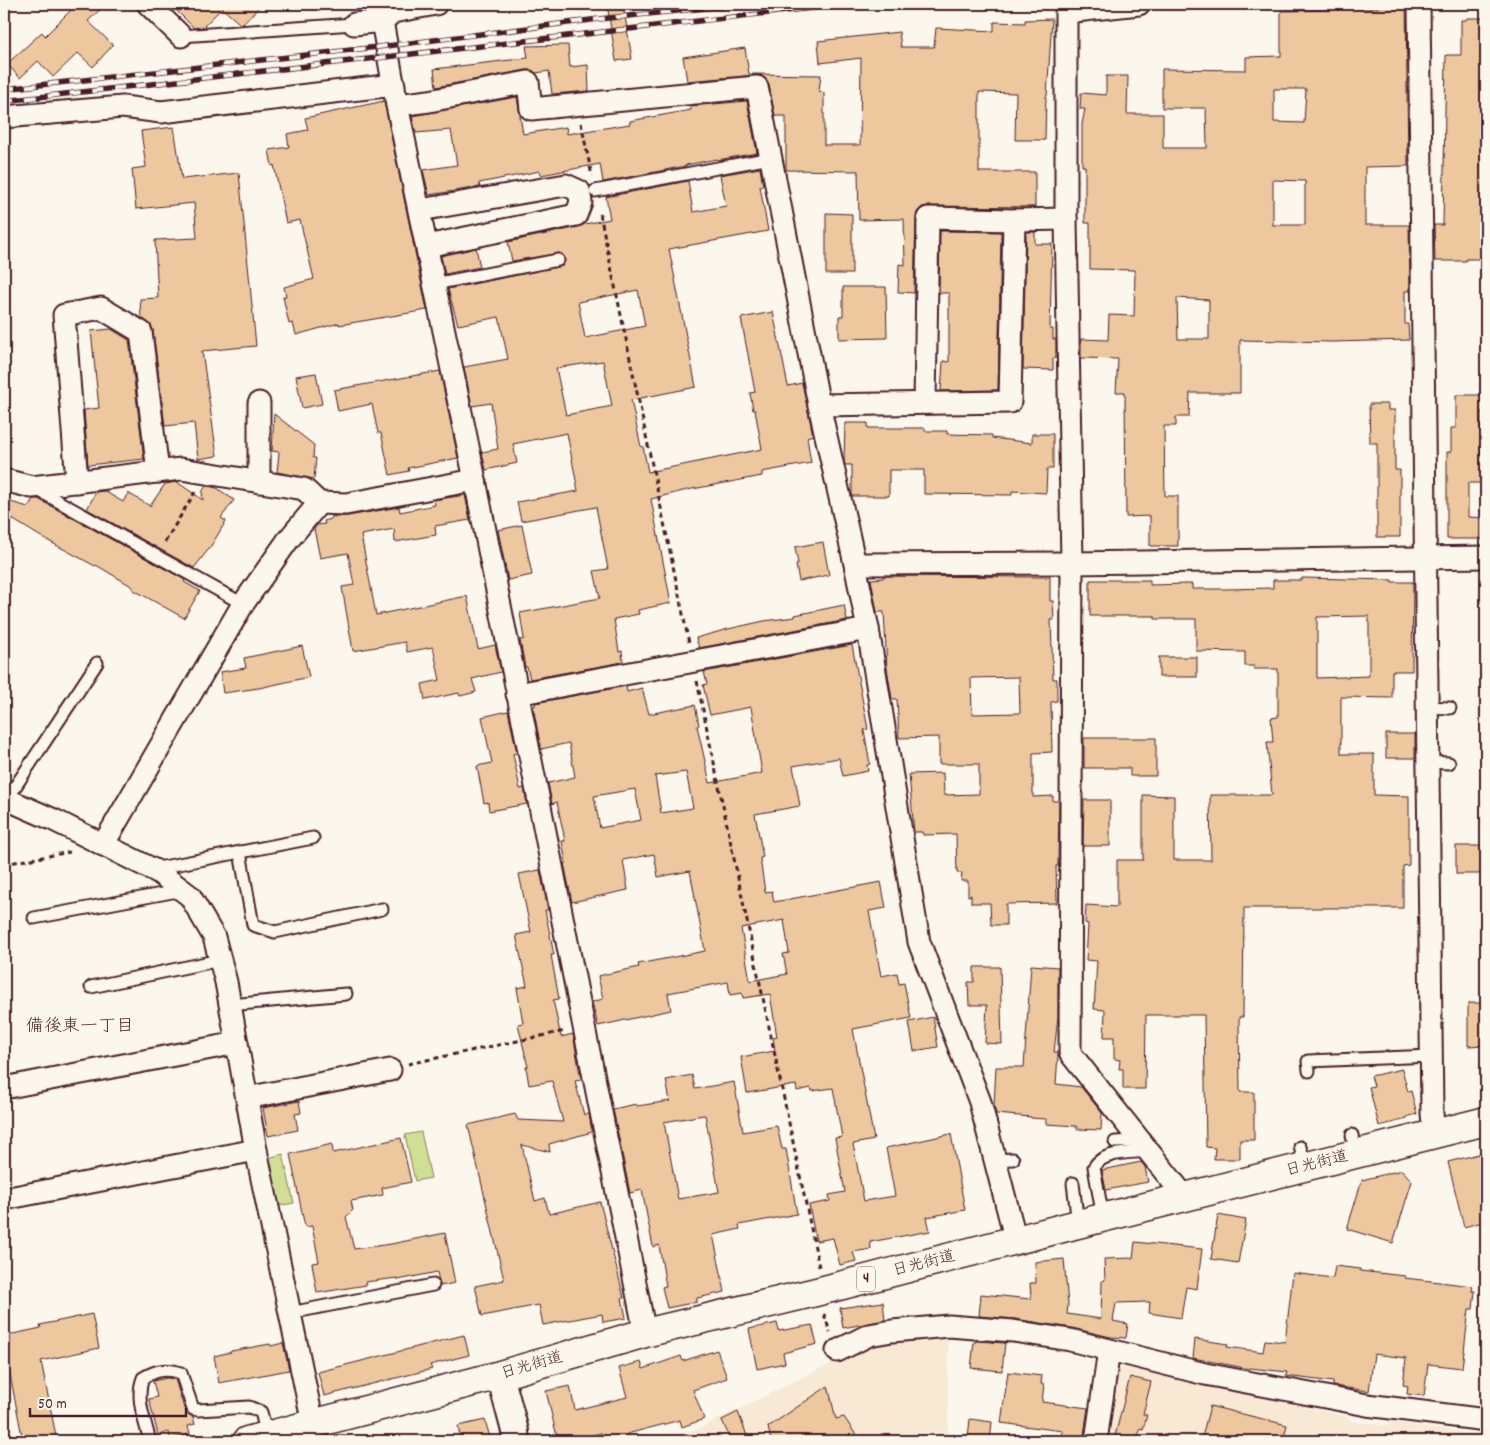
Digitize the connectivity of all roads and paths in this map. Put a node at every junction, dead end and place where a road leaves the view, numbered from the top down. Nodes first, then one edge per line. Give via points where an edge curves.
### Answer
1 (148, 4) edge
2 (436, 4) edge
3 (1139, 4) edge
4 (1419, 4) edge
5 (381, 13) edge
6 (354, 24) joint
7 (181, 36) joint
8 (395, 95) junction
9 (577, 104) junction
10 (4, 117) edge
11 (771, 158) junction
12 (595, 191) junction
13 (420, 210) junction
14 (1066, 219) junction
15 (1014, 220) junction
16 (427, 246) junction
17 (558, 260) dead end
18 (434, 284) junction
19 (259, 402) dead end
20 (925, 403) junction
21 (818, 404) junction
22 (158, 472) junction
23 (206, 474) junction
24 (4, 480) edge
25 (475, 480) junction
26 (76, 482) junction
27 (259, 482) junction
28 (32, 487) junction
29 (319, 503) junction
30 (157, 556) junction
31 (1426, 557) junction
32 (1486, 557) edge
33 (1072, 563) junction
34 (855, 564) junction
35 (242, 604) junction
36 (868, 629) junction
37 (693, 661) junction
38 (97, 663) dead end
39 (517, 694) junction
40 (1427, 708) junction
41 (1450, 708) dead end
42 (1427, 762) junction
43 (1449, 763) dead end
44 (5, 798) edge
45 (313, 838) dead end
46 (103, 845) junction
47 (240, 852) junction
48 (4, 864) edge
49 (151, 869) junction
50 (183, 890) junction
51 (382, 909) dead end
52 (34, 918) dead end
53 (220, 960) junction
54 (91, 987) dead end
55 (346, 994) dead end
56 (230, 1005) junction
57 (584, 1027) junction
58 (237, 1043) junction
59 (1432, 1056) junction
60 (390, 1070) joint
61 (1310, 1071) dead end
62 (4, 1088) edge
63 (246, 1098) junction
64 (1486, 1121) edge
65 (1434, 1135) junction
66 (1115, 1142) dead end
67 (1144, 1146) junction
68 (256, 1150) junction
69 (1073, 1183) dead end
70 (1185, 1197) junction
71 (4, 1199) edge
72 (1090, 1221) junction
73 (1016, 1241) junction
74 (434, 1285) dead end
75 (822, 1298) junction
76 (290, 1313) junction
77 (645, 1334) junction
78 (1109, 1350) junction
79 (837, 1351) joint
80 (500, 1375) junction
81 (1486, 1420) edge
82 (313, 1424) junction
83 (257, 1438) edge
84 (150, 1441) edge
85 (516, 1441) edge
86 (1096, 1441) edge

1 - 7 street
2 - 5 street
3 - 14 street via 1066,12
4 - 31 street
5 - 6 street
5 - 8 street
6 - 7 lane
8 - 9 street via 429,101 528,82 531,109
8 - 10 street via 161,112 123,107
8 - 13 street
9 - 11 street via 757,87
9 - 12 path
11 - 12 lane
11 - 21 street
12 - 37 path
13 - 16 street
13 - 16 street via 566,184 579,191 581,202 576,215
14 - 15 street
14 - 33 street
15 - 20 street via 1010,402
15 - 20 street via 928,218
16 - 18 street
17 - 18 lane
18 - 25 street
19 - 27 street
20 - 21 street
21 - 34 street
22 - 23 street via 181,469
22 - 26 street
22 - 26 street via 141,332 101,308 64,315
23 - 27 street
23 - 30 path
24 - 28 street
25 - 29 street via 346,504
25 - 39 street
26 - 28 street
27 - 29 street via 304,489
28 - 30 lane
29 - 35 street
30 - 35 lane
31 - 32 street
31 - 33 street
31 - 40 street
33 - 34 street
33 - 67 street via 1070,1053
34 - 36 street
35 - 46 street
36 - 37 street
36 - 73 street via 919,942 1004,1160
37 - 39 street
37 - 75 path
38 - 44 lane
39 - 57 street
40 - 41 lane
40 - 42 street
42 - 43 lane
42 - 59 street
44 - 46 street
45 - 47 lane
46 - 48 path
46 - 49 street
47 - 49 lane
47 - 51 lane via 252,925 275,932
49 - 50 street
50 - 52 lane
50 - 53 street via 190,896 214,937
53 - 54 lane
53 - 56 street
55 - 56 lane
56 - 58 street
57 - 60 path
57 - 77 street
58 - 62 street
58 - 63 street
59 - 61 lane via 1308,1062
59 - 65 street via 1437,1077 1432,1113
60 - 63 street
63 - 68 street
64 - 65 highway, 日光街道 / 4
65 - 70 highway, 日光街道 / 4 via 1354,1145 1303,1157
66 - 67 lane
67 - 70 street
67 - 72 lane via 1097,1161
68 - 71 street
68 - 76 street
69 - 72 lane
70 - 72 highway, 日光街道 / 4
72 - 73 highway, 日光街道 / 4
73 - 75 highway, 日光街道 / 4
74 - 76 lane
75 - 77 highway, 日光街道 / 4
75 - 79 path
76 - 82 street
77 - 80 highway, 日光街道 / 4
78 - 79 street via 1013,1331 949,1326 869,1335
78 - 81 street via 1205,1374 1367,1405
78 - 86 street
80 - 82 highway, 日光街道 / 4
80 - 85 street
82 - 83 highway, 日光街道 / 4
83 - 84 lane via 261,1412 249,1407 194,1409 181,1373 170,1369 153,1372 143,1378 139,1388

